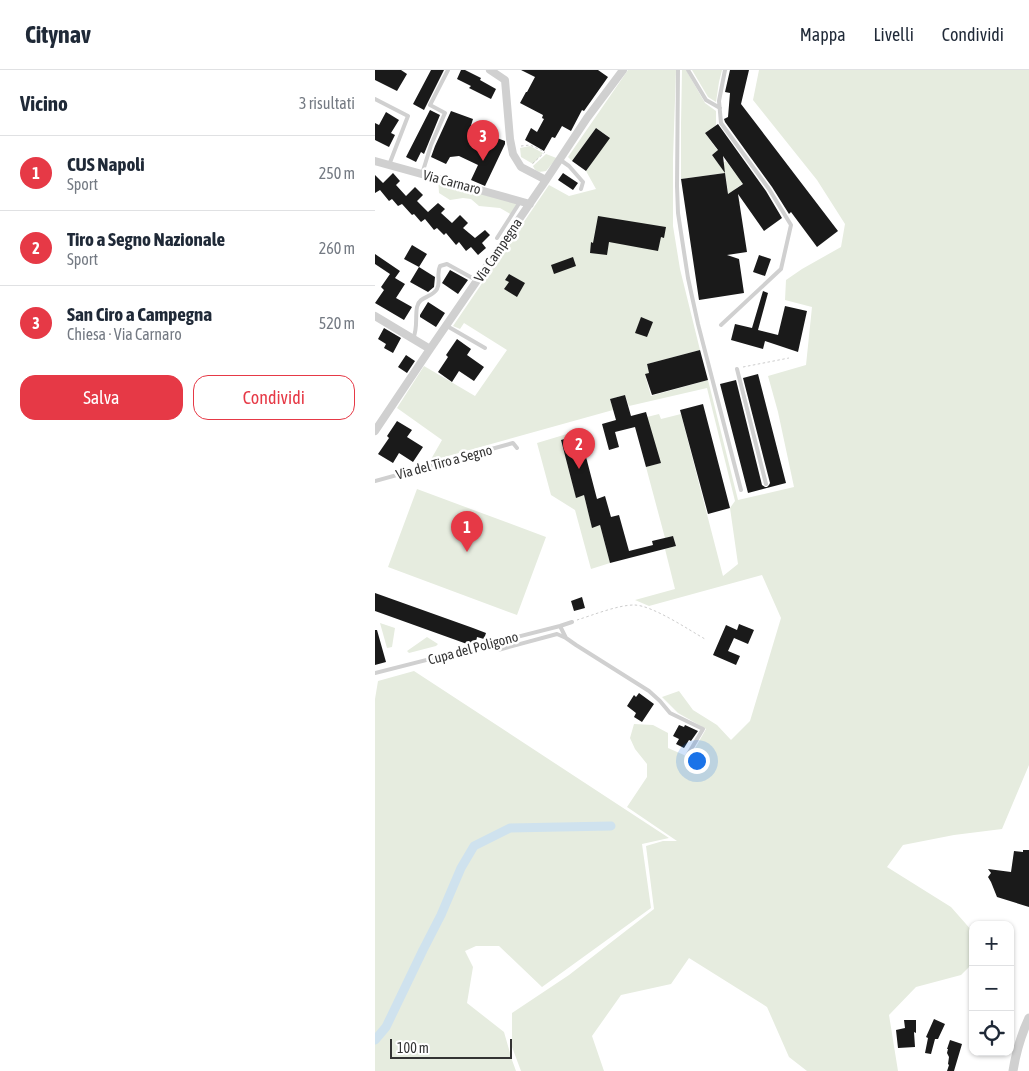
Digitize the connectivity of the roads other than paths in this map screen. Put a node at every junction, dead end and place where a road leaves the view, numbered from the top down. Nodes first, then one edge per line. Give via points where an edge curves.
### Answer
1 (448, 70) edge
2 (490, 70) edge
3 (612, 70) edge
4 (678, 70) edge
5 (688, 70) edge
6 (725, 70) edge
7 (622, 73) edge
8 (375, 99) edge
9 (720, 108) junction
10 (559, 159) junction
11 (375, 161) edge
12 (389, 165) junction
13 (422, 174) junction
14 (547, 180) junction
15 (581, 189) dead end
16 (520, 201) junction
17 (530, 204) junction
18 (497, 238) dead end
19 (477, 281) junction
20 (375, 316) edge
21 (721, 325) dead end
22 (447, 326) junction
23 (413, 339) junction
24 (485, 348) dead end
25 (430, 349) junction
26 (737, 369) road end
27 (375, 431) edge
28 (517, 448) dead end
29 (375, 481) edge
30 (766, 484) dead end
31 (741, 490) dead end
32 (572, 622) road end
33 (560, 626) junction
34 (566, 638) junction
35 (498, 650) dead end
36 (375, 673) edge
37 (687, 756) dead end
38 (1029, 1018) edge
39 (1013, 1071) edge

1 - 13 lane via 430,105 445,113
2 - 14 street via 505,80 513,154 521,168
3 - 7 street
4 - 31 lane via 678,213 698,324
5 - 9 lane via 706,100
6 - 9 lane
7 - 10 street, Via Campegna
8 - 12 lane via 408,116
9 - 21 lane via 721,123 791,225 781,270
10 - 14 street, Via Campegna
10 - 15 lane via 583,182
11 - 12 street, Via Carnaro
12 - 13 street, Via Carnaro
13 - 16 street, Via Carnaro
14 - 17 street, Via Campegna
16 - 17 street, Via Carnaro
16 - 18 lane
17 - 19 street, Via Campegna
19 - 22 street, Via Campegna
19 - 23 lane via 447,264 440,266 436,291 418,304
20 - 23 street
22 - 24 lane
22 - 25 street, Via Campegna
23 - 25 street
25 - 27 street, Via Campegna
26 - 30 lane
28 - 29 lane, Via del Tiro a Segno via 513,443
32 - 33 lane, Cupa del Poligono
33 - 34 lane
33 - 36 lane, Cupa del Poligono
34 - 35 lane via 557,634
34 - 37 lane via 649,691 670,713 703,729
38 - 39 street

